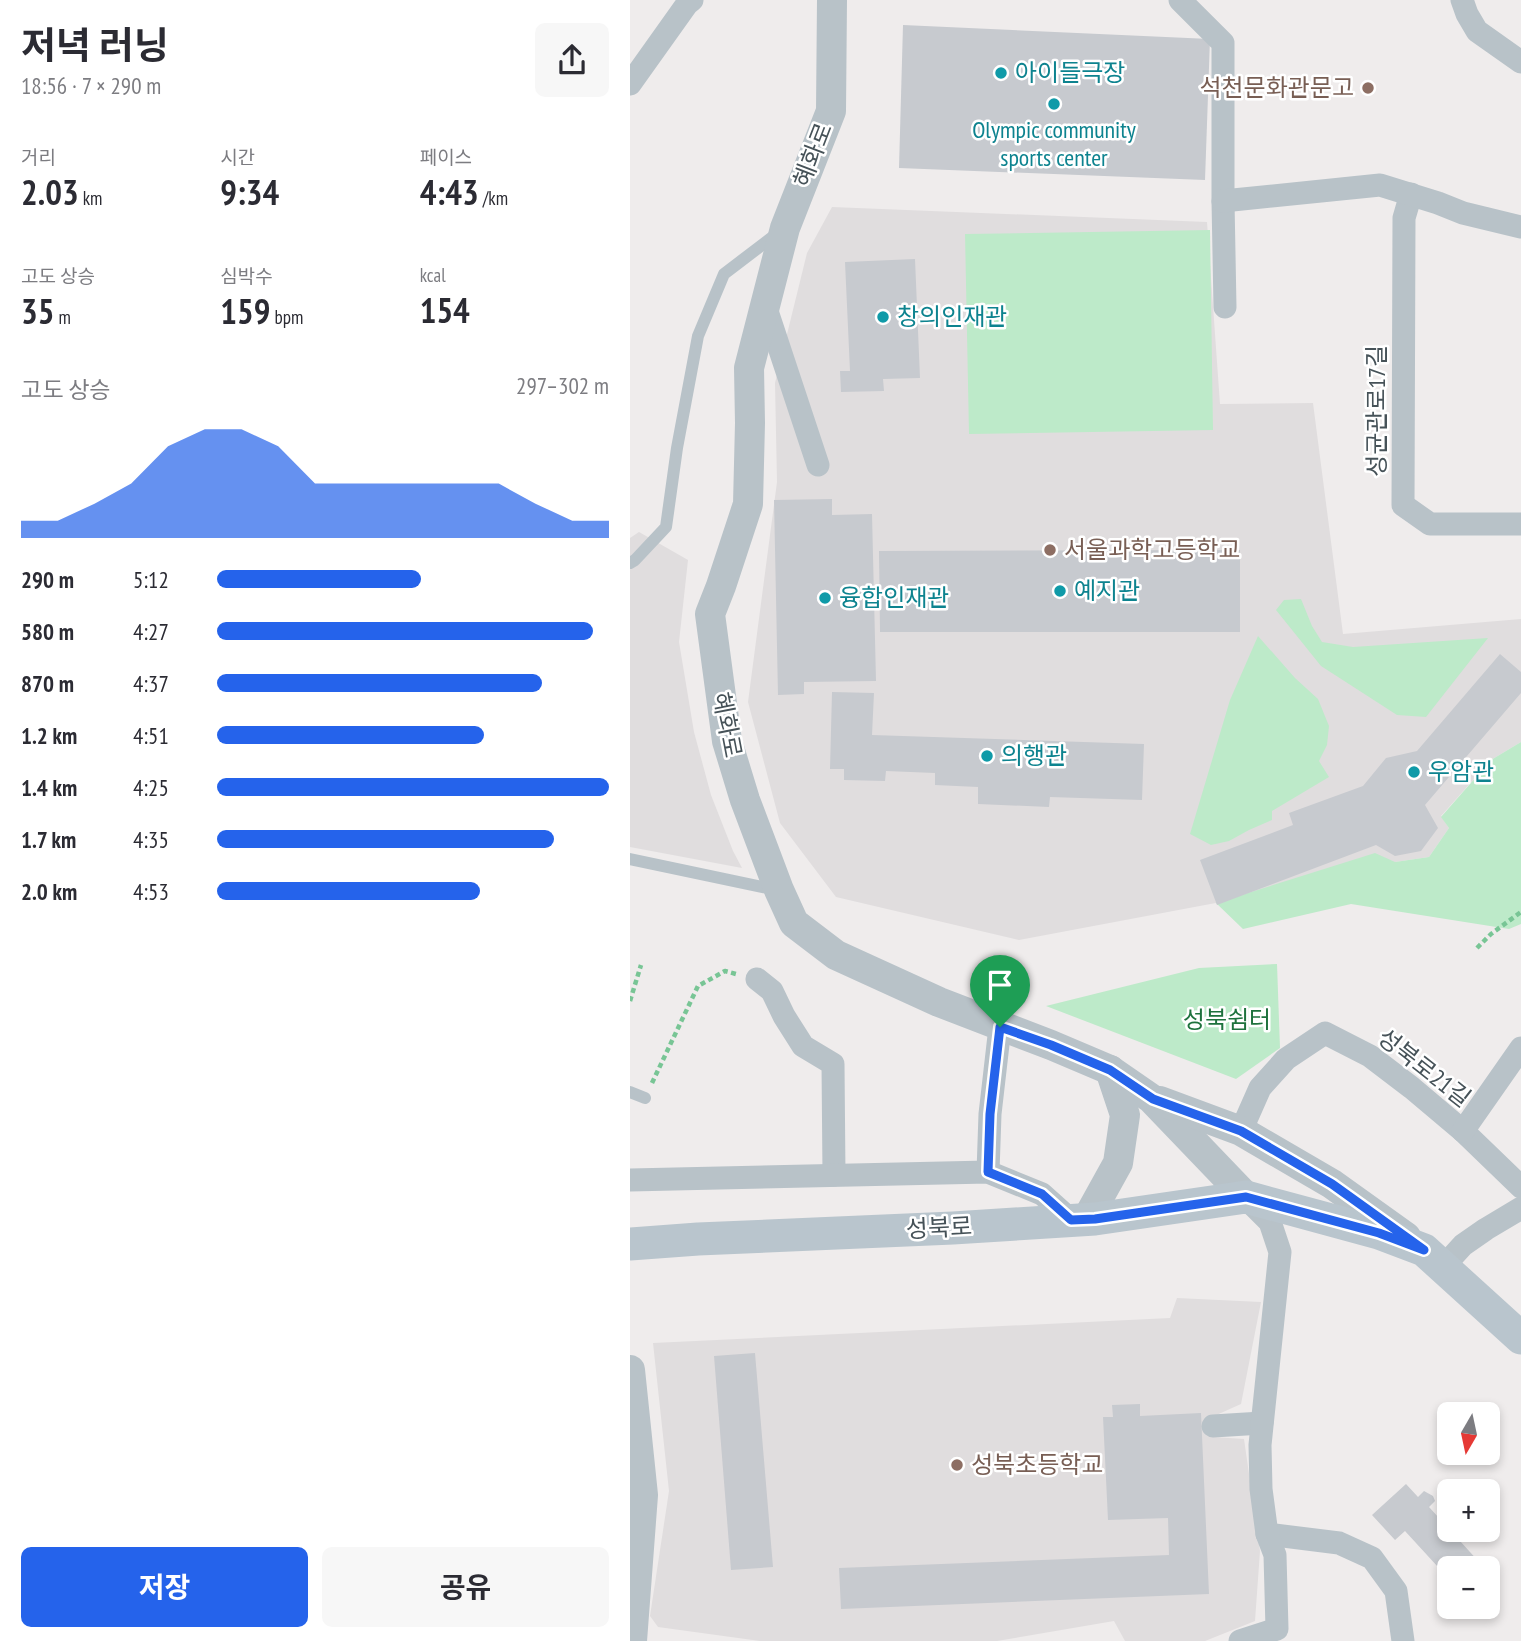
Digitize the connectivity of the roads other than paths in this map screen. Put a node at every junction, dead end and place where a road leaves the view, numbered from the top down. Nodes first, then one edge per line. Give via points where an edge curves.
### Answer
1 (692, 0) edge
2 (832, 0) edge
3 (1180, 0) edge
4 (1462, 0) edge
5 (1521, 62) edge
6 (630, 84) edge
7 (1411, 194) junction
8 (1223, 201) junction
9 (1521, 227) edge
10 (785, 228) junction
11 (765, 305) junction
12 (1225, 307) dead end
13 (818, 465) dead end
14 (1521, 524) edge
15 (630, 563) edge
16 (630, 859) edge
17 (779, 890) junction
18 (757, 979) road end
19 (1000, 1027) junction
20 (1521, 1048) edge
21 (1110, 1070) junction
22 (630, 1092) edge
23 (645, 1098) road end
24 (1153, 1099) junction
25 (1241, 1131) junction
26 (1463, 1131) junction
27 (988, 1172) junction
28 (834, 1175) junction
29 (630, 1180) edge
30 (1521, 1187) edge
31 (1246, 1197) junction
32 (1521, 1208) edge
33 (1079, 1220) junction
34 (630, 1244) edge
35 (1433, 1258) junction
36 (1521, 1338) edge
37 (630, 1370) edge
38 (1262, 1423) junction
39 (1213, 1426) dead end
40 (1267, 1534) junction
41 (635, 1641) edge
42 (1240, 1641) edge
43 (1403, 1641) edge

1 - 6 street
2 - 10 street, 혜화로 via 831,111
3 - 8 street via 1223,43
4 - 5 street via 1477,31
7 - 8 street via 1380,185
7 - 9 street via 1463,214
7 - 14 street, 성균관로17길 via 1404,218 1402,505 1430,524
8 - 12 street
10 - 11 street, 혜화로
10 - 15 lane via 724,274 698,337 666,527
11 - 13 street
11 - 17 street, 혜화로 via 749,368 748,504 710,614 727,741
16 - 17 lane
17 - 19 street, 혜화로 via 794,923 836,955
18 - 28 street via 772,991 803,1046 833,1063
19 - 21 street, 혜화로
19 - 27 street
20 - 26 street
21 - 24 street, 혜화로
21 - 33 street via 1125,1115 1118,1163
22 - 23 lane
24 - 25 street
24 - 31 street, 혜화로
25 - 26 street, 성북로21길 via 1260,1088 1286,1059 1325,1034 1370,1056
25 - 35 street via 1332,1184
26 - 30 street, 성북로21길
27 - 28 street
27 - 33 street via 1042,1194
28 - 29 street
31 - 33 main road, 성북로
31 - 35 main road, 성북로 via 1379,1233
31 - 38 street via 1270,1222 1280,1252
32 - 35 street via 1463,1245
33 - 34 main road, 성북로
35 - 36 main road, 성북로
37 - 41 street via 643,1495
38 - 39 street
38 - 40 street via 1261,1489
40 - 42 street via 1275,1555 1277,1629
40 - 43 street via 1339,1543 1372,1558 1396,1591

